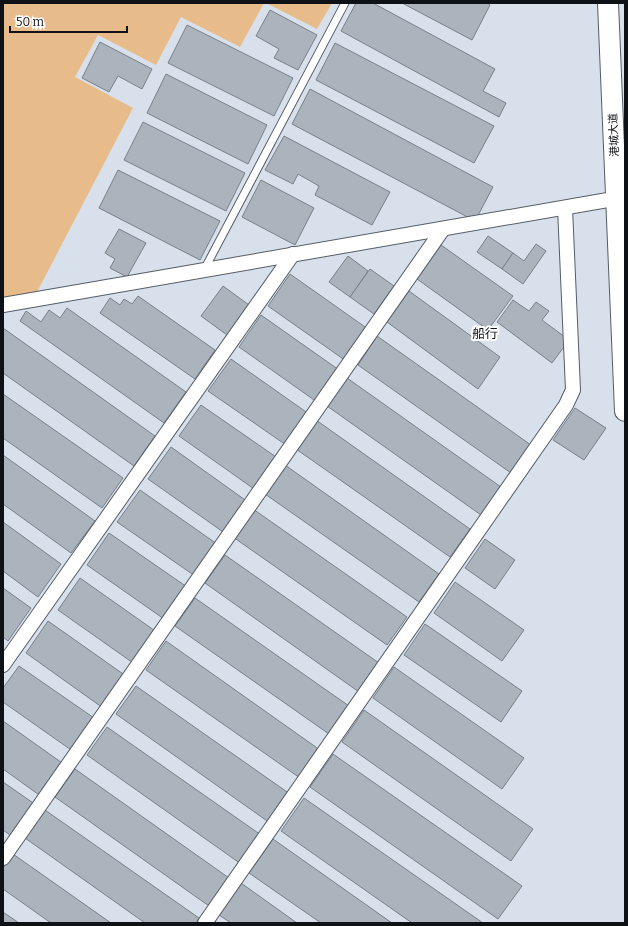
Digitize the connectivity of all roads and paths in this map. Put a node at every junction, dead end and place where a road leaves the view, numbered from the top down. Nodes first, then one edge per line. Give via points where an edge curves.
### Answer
1 (345, 3) edge
2 (608, 3) edge
3 (621, 198) edge
4 (565, 208) junction
5 (443, 229) junction
6 (293, 254) junction
7 (204, 270) junction
8 (3, 305) edge
9 (625, 411) edge
10 (3, 665) edge
11 (3, 858) edge
12 (205, 923) edge

1 - 7 lane
2 - 3 main road, 港城大道
3 - 4 street
3 - 9 main road, 港城大道
4 - 5 street
4 - 12 street via 573,390 566,405
5 - 6 street
5 - 11 street
6 - 7 street
6 - 10 street
7 - 8 street

